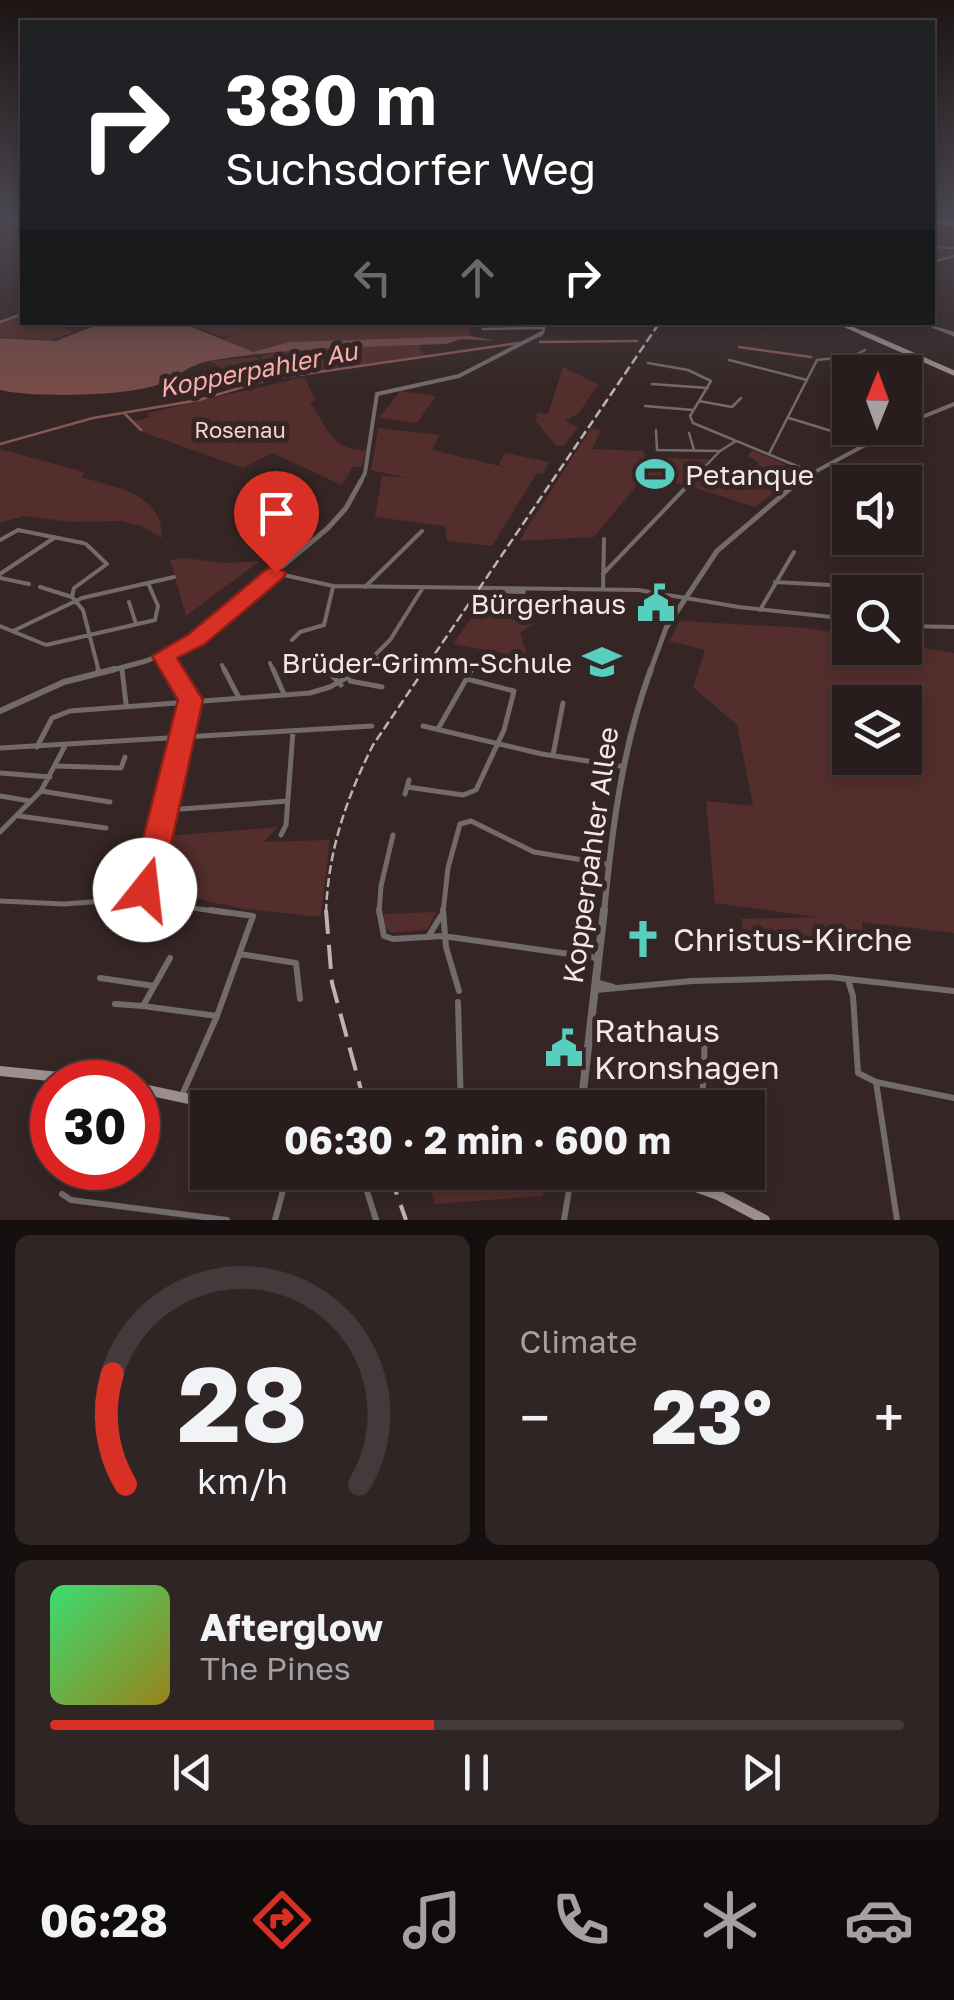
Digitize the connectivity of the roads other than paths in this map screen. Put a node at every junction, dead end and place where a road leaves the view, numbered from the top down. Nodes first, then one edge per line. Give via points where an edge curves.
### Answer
1 (542, 325) edge
2 (847, 325) edge
3 (929, 325) edge
4 (544, 328) junction
5 (484, 329) dead end
6 (954, 334) edge
7 (866, 350) dead end
8 (856, 355) edge
9 (832, 358) edge
10 (729, 360) dead end
11 (817, 360) joint
12 (648, 363) dead end
13 (954, 372) edge
14 (807, 380) junction
15 (652, 384) dead end
16 (708, 388) junction
17 (741, 398) dead end
18 (699, 401) junction
19 (954, 404) edge
20 (645, 406) dead end
21 (943, 408) junction
22 (692, 410) junction
23 (954, 413) edge
24 (922, 417) edge
25 (788, 418) junction
26 (832, 429) edge
27 (656, 430) dead end
28 (689, 432) dead end
29 (736, 441) junction
30 (857, 445) edge
31 (694, 450) junction
32 (720, 450) junction
33 (769, 454) junction
34 (809, 471) junction
35 (422, 531) dead end
36 (54, 538) junction
37 (604, 539) dead end
38 (0, 540) edge
39 (794, 552) dead end
40 (276, 573) junction
41 (603, 574) junction
42 (0, 576) edge
43 (174, 577) dead end
44 (775, 582) junction
45 (148, 583) junction
46 (29, 584) dead end
47 (830, 585) dead end
48 (333, 586) junction
49 (40, 587) dead end
50 (364, 587) junction
51 (422, 589) junction
52 (603, 590) junction
53 (685, 597) junction
54 (74, 598) junction
55 (129, 602) dead end
56 (760, 610) junction
57 (832, 617) edge
58 (136, 624) junction
59 (0, 626) edge
60 (922, 626) edge
61 (954, 627) edge
62 (13, 631) junction
63 (90, 636) junction
64 (292, 640) dead end
65 (166, 658) junction
66 (317, 659) dead end
67 (374, 659) junction
68 (406, 662) dead end
69 (270, 663) dead end
70 (222, 665) dead end
71 (473, 667) dead end
72 (122, 668) junction
73 (99, 673) junction
74 (468, 679) junction
75 (350, 682) junction
76 (342, 685) junction
77 (382, 686) dead end
78 (284, 694) junction
79 (239, 698) junction
80 (191, 700) junction
81 (564, 702) dead end
82 (126, 704) junction
83 (0, 711) edge
84 (372, 726) dead end
85 (423, 726) dead end
86 (438, 729) junction
87 (293, 730) junction
88 (180, 738) junction
89 (501, 745) junction
90 (36, 746) junction
91 (66, 746) junction
92 (0, 748) edge
93 (553, 756) junction
94 (124, 757) dead end
95 (57, 766) junction
96 (620, 766) junction
97 (0, 773) edge
98 (50, 777) junction
99 (407, 787) dead end
100 (41, 791) junction
101 (0, 796) edge
102 (288, 801) junction
103 (31, 802) junction
104 (110, 802) dead end
105 (167, 810) junction
106 (19, 816) junction
107 (2, 828) edge
108 (106, 828) dead end
109 (281, 835) dead end
110 (393, 835) dead end
111 (607, 864) junction
112 (144, 898) junction
113 (0, 901) edge
114 (442, 916) junction
115 (443, 936) junction
116 (428, 937) junction
117 (240, 954) junction
118 (170, 958) dead end
119 (598, 958) junction
120 (100, 978) dead end
121 (847, 979) junction
122 (154, 986) junction
123 (594, 986) junction
124 (459, 991) dead end
125 (954, 991) edge
126 (300, 999) dead end
127 (458, 1002) dead end
128 (115, 1004) dead end
129 (143, 1006) junction
130 (217, 1016) junction
131 (706, 1036) dead end
132 (1, 1073) edge
133 (30, 1075) edge
134 (876, 1082) junction
135 (460, 1090) edge
136 (583, 1090) edge
137 (703, 1090) edge
138 (160, 1093) edge
139 (182, 1098) junction
140 (954, 1098) edge
141 (190, 1100) edge
142 (283, 1190) edge
143 (367, 1190) edge
144 (569, 1190) edge
145 (714, 1190) edge
146 (62, 1194) dead end
147 (228, 1220) edge
148 (275, 1220) edge
149 (376, 1220) edge
150 (564, 1220) edge
151 (765, 1220) edge
152 (898, 1220) edge

1 - 4 street
2 - 13 main road
3 - 6 street
4 - 5 street
4 - 40 street via 532,342 452,378 377,394 368,464 354,497
7 - 8 street
9 - 11 street
10 - 14 street
11 - 14 street
12 - 16 street via 700,374 710,381
14 - 25 street
15 - 16 street
16 - 18 street
17 - 18 street via 732,407
18 - 22 street
19 - 21 street
20 - 22 street
21 - 23 street
21 - 24 street
22 - 29 street via 693,424
25 - 26 street
25 - 33 street
27 - 31 street via 658,450
28 - 31 street
29 - 32 street
29 - 33 street
30 - 34 street, Kopperpahler Allee
31 - 32 street
32 - 41 street
33 - 34 street
34 - 53 street, Kopperpahler Allee via 760,507
35 - 50 street
36 - 38 street via 18,530
36 - 42 street
36 - 54 street via 85,543 107,564 74,588
37 - 41 street
39 - 44 street
40 - 48 street
40 - 65 street
41 - 52 street
42 - 46 street
43 - 45 street
44 - 47 street
44 - 56 street
45 - 54 street
45 - 58 street via 158,618
48 - 50 street
48 - 64 street via 324,625
49 - 54 street
50 - 51 street
51 - 52 street
51 - 67 street
52 - 53 street
53 - 56 street
53 - 96 street, Kopperpahler Allee via 646,668
54 - 62 street
54 - 63 street
55 - 58 street
56 - 57 street
58 - 63 street
59 - 62 street
60 - 61 street
62 - 63 street via 46,645
63 - 73 street
65 - 72 street
65 - 80 street
66 - 76 street
67 - 68 street
67 - 75 street
69 - 78 street
70 - 79 street
71 - 74 street
72 - 73 street
72 - 82 street
73 - 83 street
74 - 86 street
74 - 89 street via 514,691
75 - 76 street
75 - 77 street
76 - 78 street
78 - 79 street
79 - 80 street
80 - 82 street
80 - 88 street
81 - 93 street
82 - 90 street via 52,718
84 - 87 street
85 - 86 street
86 - 89 street
87 - 88 street
87 - 102 street
88 - 91 street
88 - 105 street
89 - 93 street
89 - 99 street via 471,794
90 - 91 street
90 - 92 street
91 - 95 street
93 - 96 street
94 - 95 street via 121,768
95 - 98 street
96 - 111 street, Kopperpahler Allee
97 - 98 street
98 - 100 street
100 - 103 street
100 - 104 street
101 - 103 street
102 - 105 street
102 - 109 street
103 - 106 street
105 - 112 street
106 - 107 street
106 - 108 street
110 - 116 street via 379,926 393,939
111 - 114 street via 534,852 464,821 443,883
111 - 119 street, Kopperpahler Allee
112 - 113 street
112 - 117 street via 252,916
114 - 115 street
114 - 116 street
115 - 116 street
115 - 119 street
115 - 124 street
117 - 126 street via 296,963
117 - 130 street
118 - 122 street
119 - 123 street, Kopperpahler Allee
120 - 122 street
121 - 123 street
121 - 125 street
121 - 134 street via 858,1073
122 - 129 street
123 - 136 street, Kopperpahler Allee
127 - 135 street
128 - 129 street
129 - 130 street
130 - 139 street
131 - 137 street
132 - 133 main road
134 - 140 street
134 - 152 street
138 - 139 main road
139 - 141 main road
142 - 148 street
143 - 149 street
144 - 150 street
145 - 151 main road
146 - 147 street

